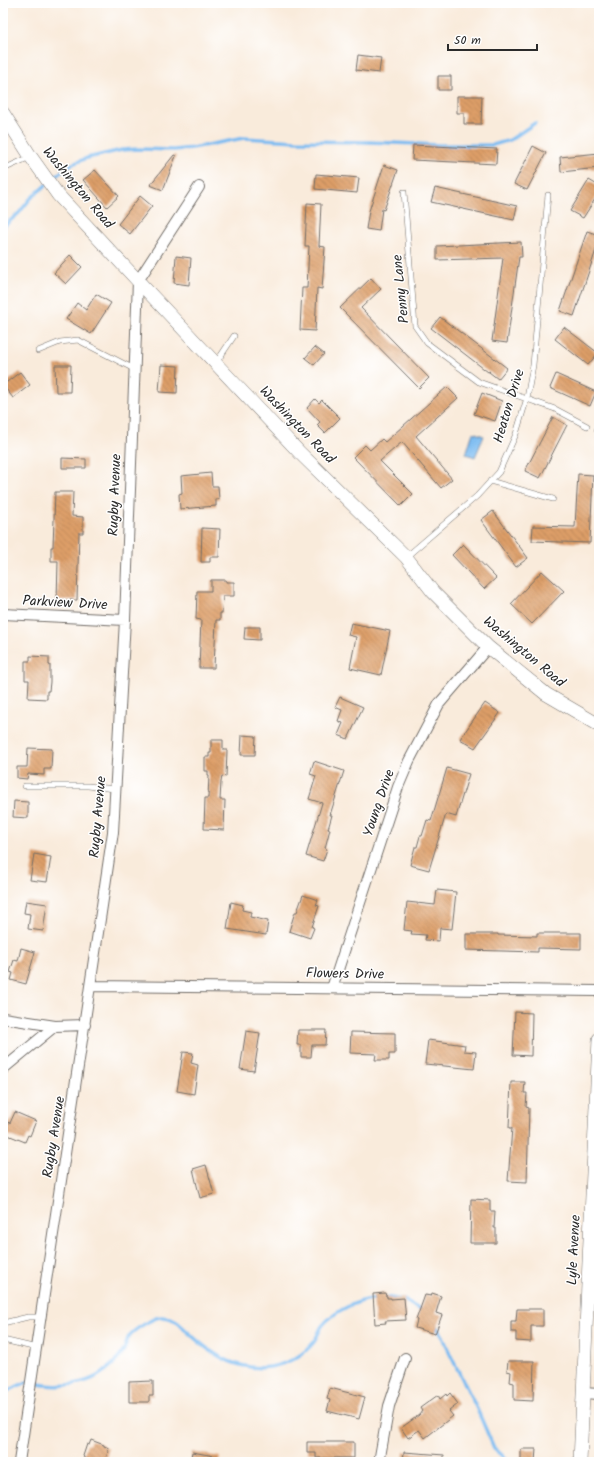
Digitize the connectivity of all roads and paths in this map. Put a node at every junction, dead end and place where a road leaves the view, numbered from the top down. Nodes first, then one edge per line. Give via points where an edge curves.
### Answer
1 (3, 113) edge
2 (31, 157) junction
3 (3, 168) edge
4 (199, 187) dead end
5 (404, 192) dead end
6 (548, 195) dead end
7 (138, 281) junction
8 (234, 336) dead end
9 (38, 351) dead end
10 (216, 363) junction
11 (134, 369) junction
12 (527, 398) junction
13 (587, 426) dead end
14 (490, 481) junction
15 (553, 499) dead end
16 (406, 557) junction
17 (3, 614) edge
18 (125, 620) junction
19 (488, 647) junction
20 (599, 726) edge
21 (25, 786) dead end
22 (115, 789) junction
23 (91, 986) junction
24 (332, 988) junction
25 (599, 991) edge
26 (3, 1018) edge
27 (85, 1025) junction
28 (55, 1026) junction
29 (599, 1039) edge
30 (3, 1069) edge
31 (41, 1317) junction
32 (3, 1323) edge
33 (3, 1340) edge
34 (37, 1348) junction
35 (405, 1358) dead end
36 (583, 1393) junction
37 (599, 1394) edge
38 (19, 1462) edge
39 (379, 1462) edge
40 (580, 1462) edge

1 - 2 street, Washington Road
2 - 3 lane
2 - 7 street, Washington Road via 58,194
4 - 7 street
5 - 12 lane, Penny Lane via 415,326 427,343 479,382
6 - 12 lane, Heaton Drive via 534,364
7 - 10 street, Washington Road
7 - 11 street, Rugby Avenue
8 - 10 lane
9 - 11 lane via 60,342 78,340
10 - 16 street, Washington Road via 300,453
11 - 18 street, Rugby Avenue
12 - 13 lane, Penny Lane
12 - 14 lane, Heaton Drive via 516,434 499,472
14 - 15 lane
14 - 16 lane, Heaton Drive via 477,496
16 - 19 street, Washington Road via 433,592
17 - 18 street, Parkview Drive
18 - 22 street, Rugby Avenue
19 - 20 street, Washington Road via 546,694
19 - 24 street, Young Drive via 439,704 409,762 398,788
21 - 22 lane via 88,786
22 - 23 street, Rugby Avenue via 113,832
23 - 24 street, Flowers Drive
23 - 27 street, Rugby Avenue
24 - 25 street, Flowers Drive
26 - 28 street
27 - 28 street
27 - 31 street, Rugby Avenue
28 - 30 street
29 - 36 street, Lyle Avenue
31 - 32 lane via 28,1317
31 - 34 street, Rugby Avenue
33 - 34 lane
34 - 38 street, Rugby Avenue
35 - 39 street via 389,1406
36 - 37 street
36 - 40 street, Lyle Avenue

